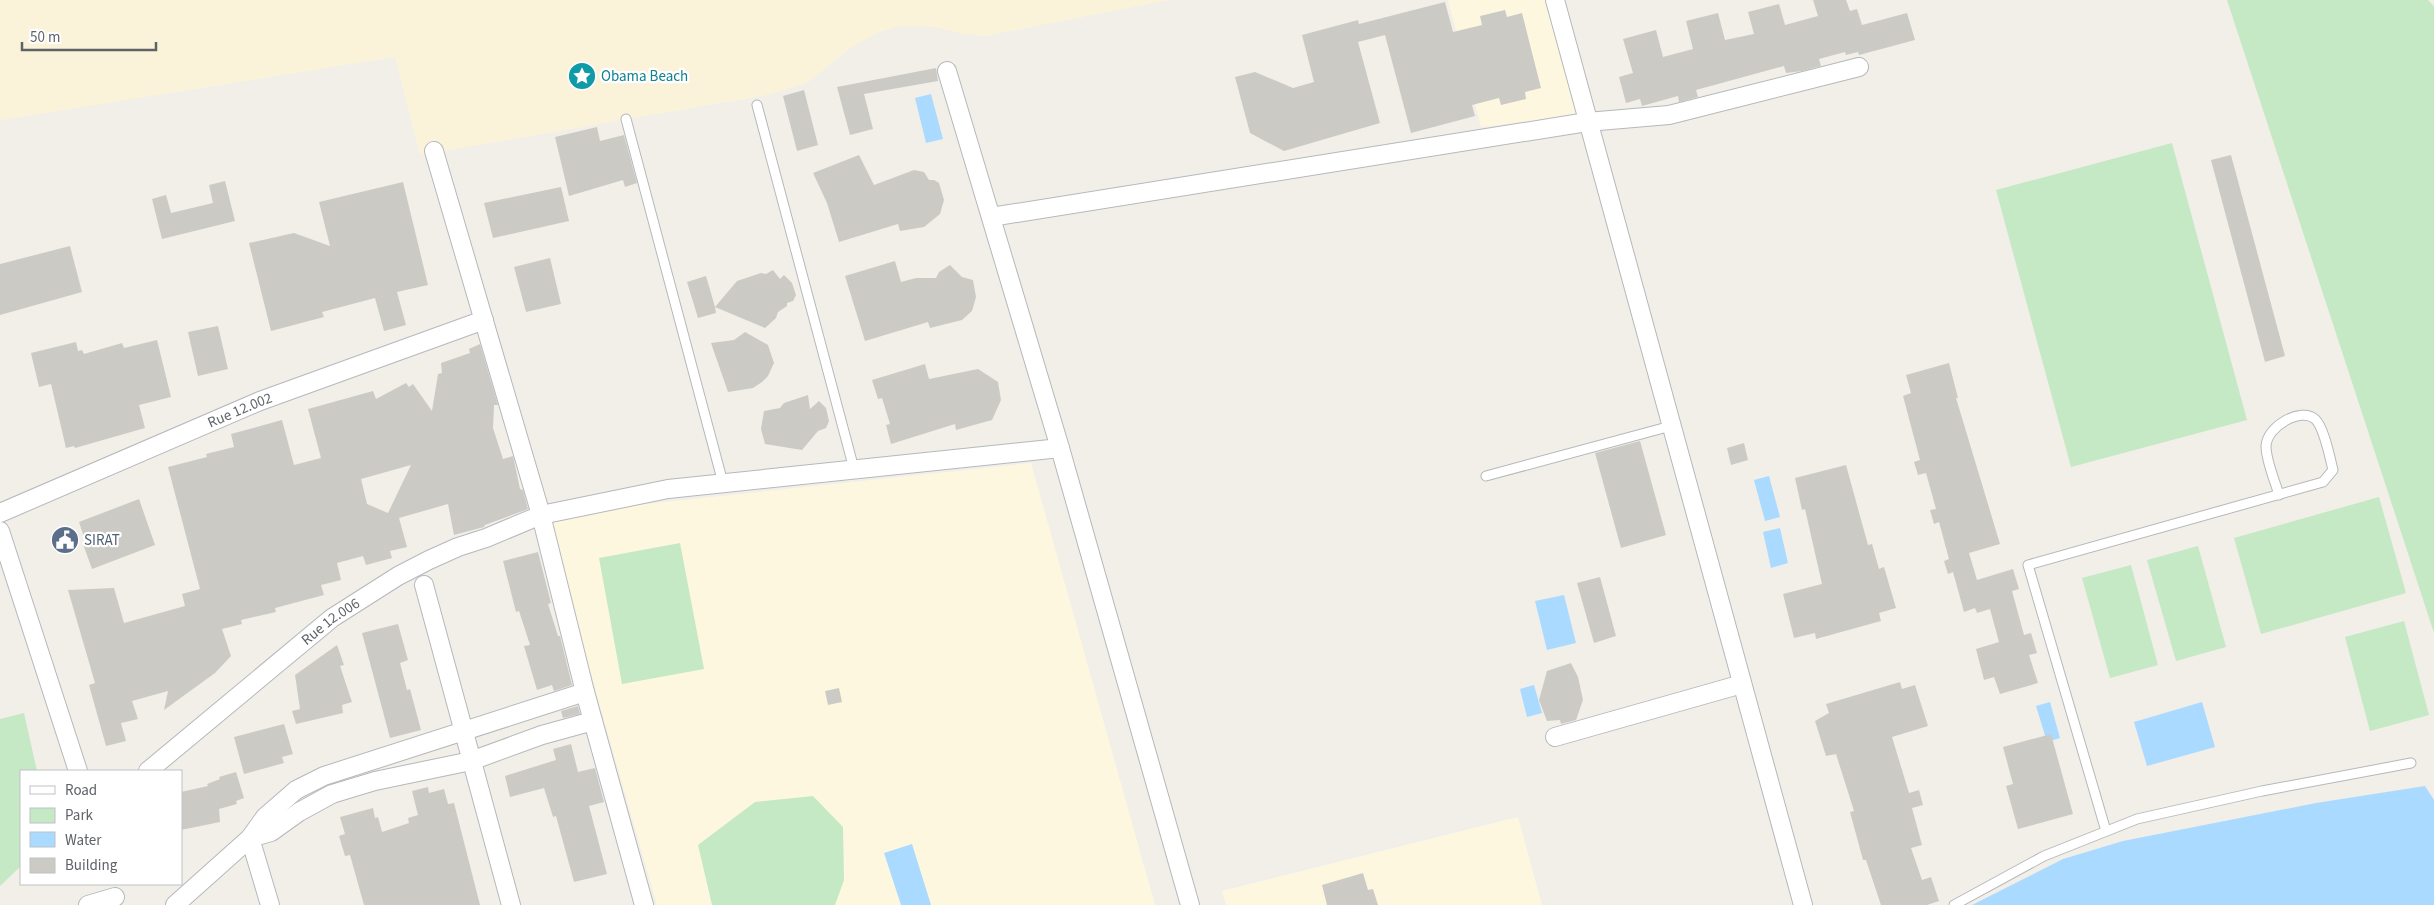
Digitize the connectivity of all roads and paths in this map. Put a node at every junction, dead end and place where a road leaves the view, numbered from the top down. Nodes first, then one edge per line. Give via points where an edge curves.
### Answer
1 (1556, 0) edge
2 (1859, 67) dead end
3 (947, 71) dead end
4 (757, 105) dead end
5 (626, 119) dead end
6 (1588, 122) junction
7 (434, 151) dead end
8 (991, 217) junction
9 (484, 320) junction
10 (1671, 426) junction
11 (1060, 448) junction
12 (854, 469) junction
13 (1486, 476) dead end
14 (723, 483) junction
15 (2279, 495) junction
16 (0, 513) edge
17 (541, 515) junction
18 (0, 531) edge
19 (7, 577) edge
20 (424, 585) dead end
21 (1742, 684) junction
22 (585, 692) junction
23 (593, 721) junction
24 (463, 731) junction
25 (1556, 737) dead end
26 (471, 760) junction
27 (2411, 763) dead end
28 (78, 770) edge
29 (149, 770) edge
30 (2106, 831) junction
31 (250, 838) junction
32 (114, 895) edge
33 (88, 905) edge
34 (175, 905) edge
35 (270, 905) edge
36 (511, 905) edge
37 (644, 905) edge
38 (1190, 905) edge
39 (1803, 905) edge
40 (1954, 905) edge

1 - 6 street
2 - 6 street via 1669,115
3 - 8 street
4 - 12 lane
5 - 14 lane
6 - 8 street
6 - 10 street
7 - 9 street
8 - 11 street
9 - 16 street, Rue 12.002 via 260,401
9 - 17 street
10 - 13 lane
10 - 21 street
11 - 12 street, Rue 12.006
11 - 38 street
12 - 14 street, Rue 12.006
14 - 17 street, Rue 12.006 via 668,489
15 - 15 lane via 2323,482 2333,470 2320,424 2314,418 2305,416 2280,423 2268,438 2266,448
15 - 30 lane via 2028,565
17 - 22 street
17 - 29 street, Rue 12.006 via 429,560 332,618
18 - 19 street
19 - 28 street
20 - 24 street
21 - 25 street
21 - 39 street
22 - 23 street
22 - 24 street
23 - 26 street
23 - 37 street
24 - 26 street
24 - 31 street via 324,776 296,790 265,816
26 - 31 street via 332,794 271,832
26 - 36 street
27 - 30 lane via 2262,791 2137,819
30 - 40 lane via 2044,856
31 - 34 street
31 - 35 street
32 - 33 street

